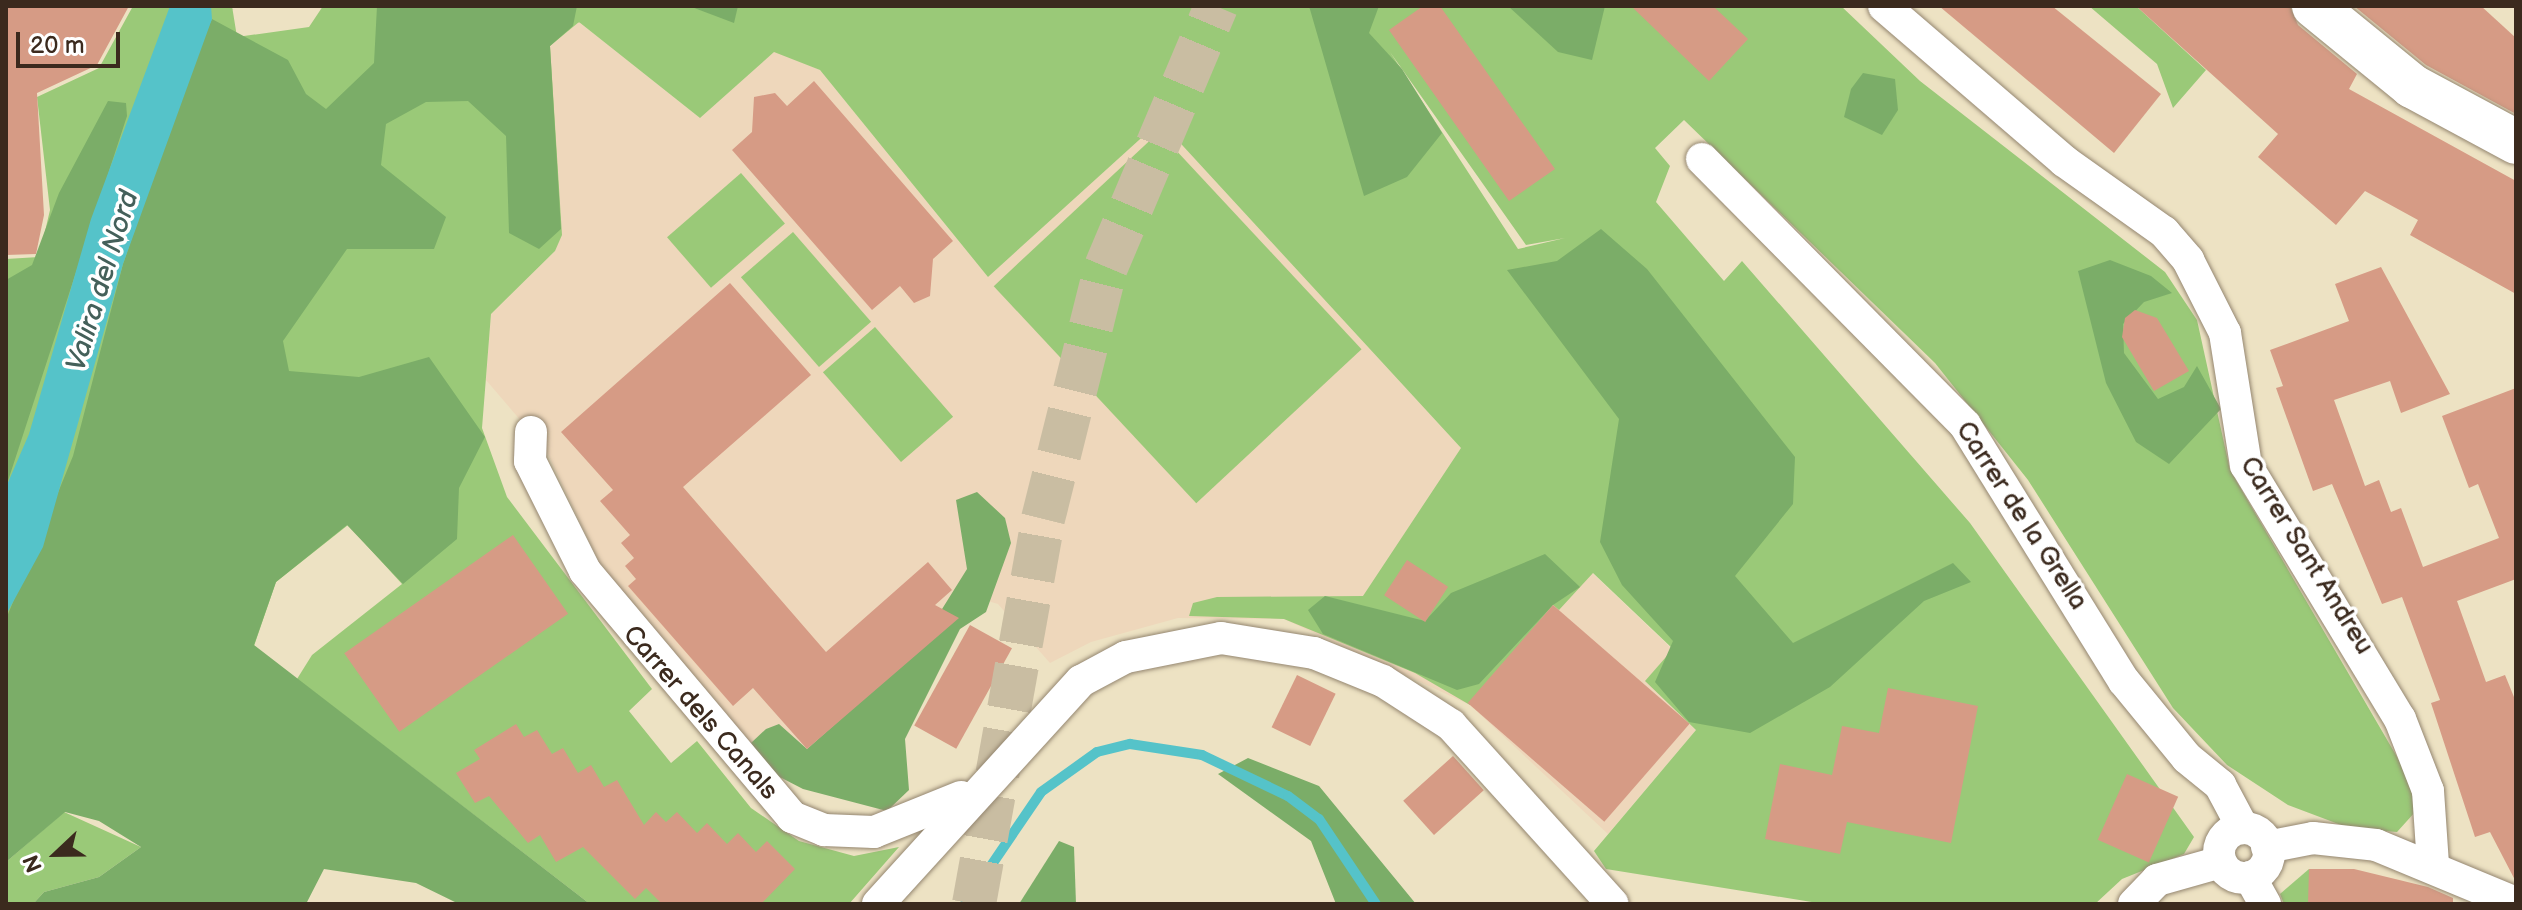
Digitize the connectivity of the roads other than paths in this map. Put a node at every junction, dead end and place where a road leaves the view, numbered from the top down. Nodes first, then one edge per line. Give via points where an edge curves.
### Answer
1 (1884, 6) edge
2 (2314, 6) edge
3 (2516, 142) edge
4 (1702, 159) dead end
5 (531, 432) dead end
6 (976, 789) junction
7 (2255, 838) junction
8 (2221, 862) junction
9 (2433, 864) junction
10 (2258, 891) edge
11 (2516, 903) edge
12 (878, 904) edge
13 (1613, 904) edge
14 (2134, 904) edge

1 - 9 street, Carrer Sant Andreu via 2064,161 2164,232 2188,260 2225,333 2246,465 2400,719 2428,791
2 - 3 main road via 2412,86
4 - 7 street, Carrer de la Grella via 1965,425 2124,681 2220,785
5 - 6 street, Carrer dels Canals via 530,461 585,571 792,817 824,830 874,832
6 - 12 street, Carrer dels Canals
6 - 13 street, Carrer dels Canals via 1057,701 1108,666 1190,641 1251,639 1383,681 1451,725
7 - 8 street via 2223,840
7 - 9 street via 2376,845
7 - 10 street via 2267,862
8 - 10 street
8 - 14 street via 2157,880
9 - 11 street

